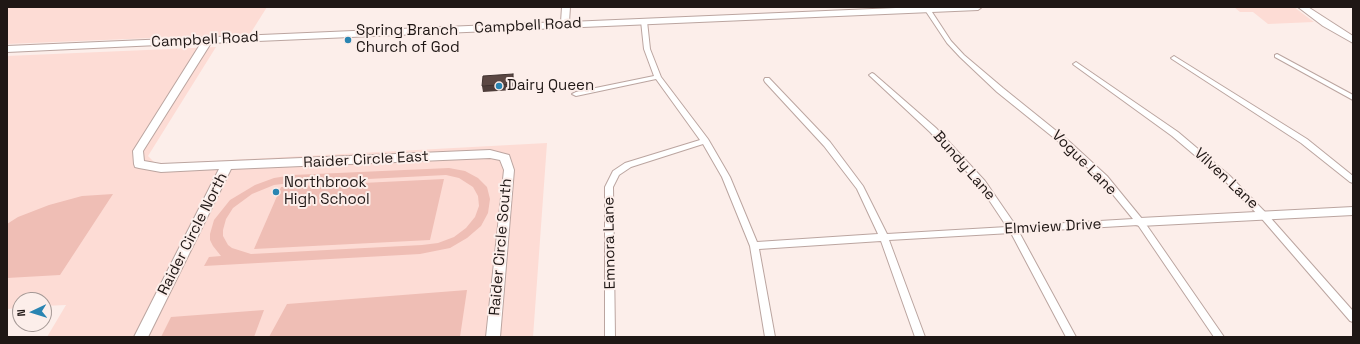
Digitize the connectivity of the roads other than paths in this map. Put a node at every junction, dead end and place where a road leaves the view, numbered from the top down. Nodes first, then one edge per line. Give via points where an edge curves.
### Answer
1 (566, 7) edge
2 (978, 7) edge
3 (1302, 7) edge
4 (1312, 7) edge
5 (928, 10) junction
6 (644, 21) junction
7 (565, 24) junction
8 (1353, 34) edge
9 (208, 40) junction
10 (1353, 40) edge
11 (7, 49) edge
12 (1276, 56) dead end
13 (1174, 58) dead end
14 (1076, 64) dead end
15 (872, 75) dead end
16 (658, 76) junction
17 (767, 80) dead end
18 (576, 94) dead end
19 (1353, 98) edge
20 (705, 141) junction
21 (505, 158) joint
22 (226, 167) junction
23 (1353, 180) edge
24 (1353, 211) edge
25 (1265, 216) junction
26 (1140, 222) junction
27 (1013, 229) junction
28 (884, 237) junction
29 (754, 246) junction
30 (1353, 318) edge
31 (141, 337) edge
32 (493, 337) edge
33 (610, 337) edge
34 (770, 337) edge
35 (920, 337) edge
36 (1070, 337) edge
37 (1219, 337) edge

1 - 7 street
2 - 5 street, Campbell Road
3 - 10 street
4 - 8 street
5 - 6 street, Campbell Road
5 - 26 street, Vogue Lane via 962,56 1083,158 1104,178
6 - 7 street, Campbell Road
6 - 16 street via 647,49
7 - 9 street, Campbell Road
9 - 11 street, Campbell Road
9 - 22 street, Raider Circle North via 138,151 139,164 161,168
12 - 19 street
13 - 23 street via 1277,122
14 - 25 street, Vilven Lane via 1176,134 1227,178
15 - 27 street, Bundy Lane via 933,130 982,183
16 - 18 street
16 - 20 street
17 - 28 street via 828,144 860,188
20 - 29 street via 726,177
20 - 33 street, Emnora Lane via 628,165 616,173 609,187
21 - 22 street, Raider Circle East via 490,154
21 - 32 street, Raider Circle South via 508,170
22 - 31 street, Raider Circle North
24 - 25 street, Elmview Drive
25 - 26 street, Elmview Drive
25 - 30 street, Vilven Lane
26 - 27 street, Elmview Drive
26 - 37 street, Vogue Lane
27 - 28 street, Elmview Drive
27 - 36 street, Bundy Lane
28 - 29 street, Elmview Drive
28 - 35 street
29 - 34 street

